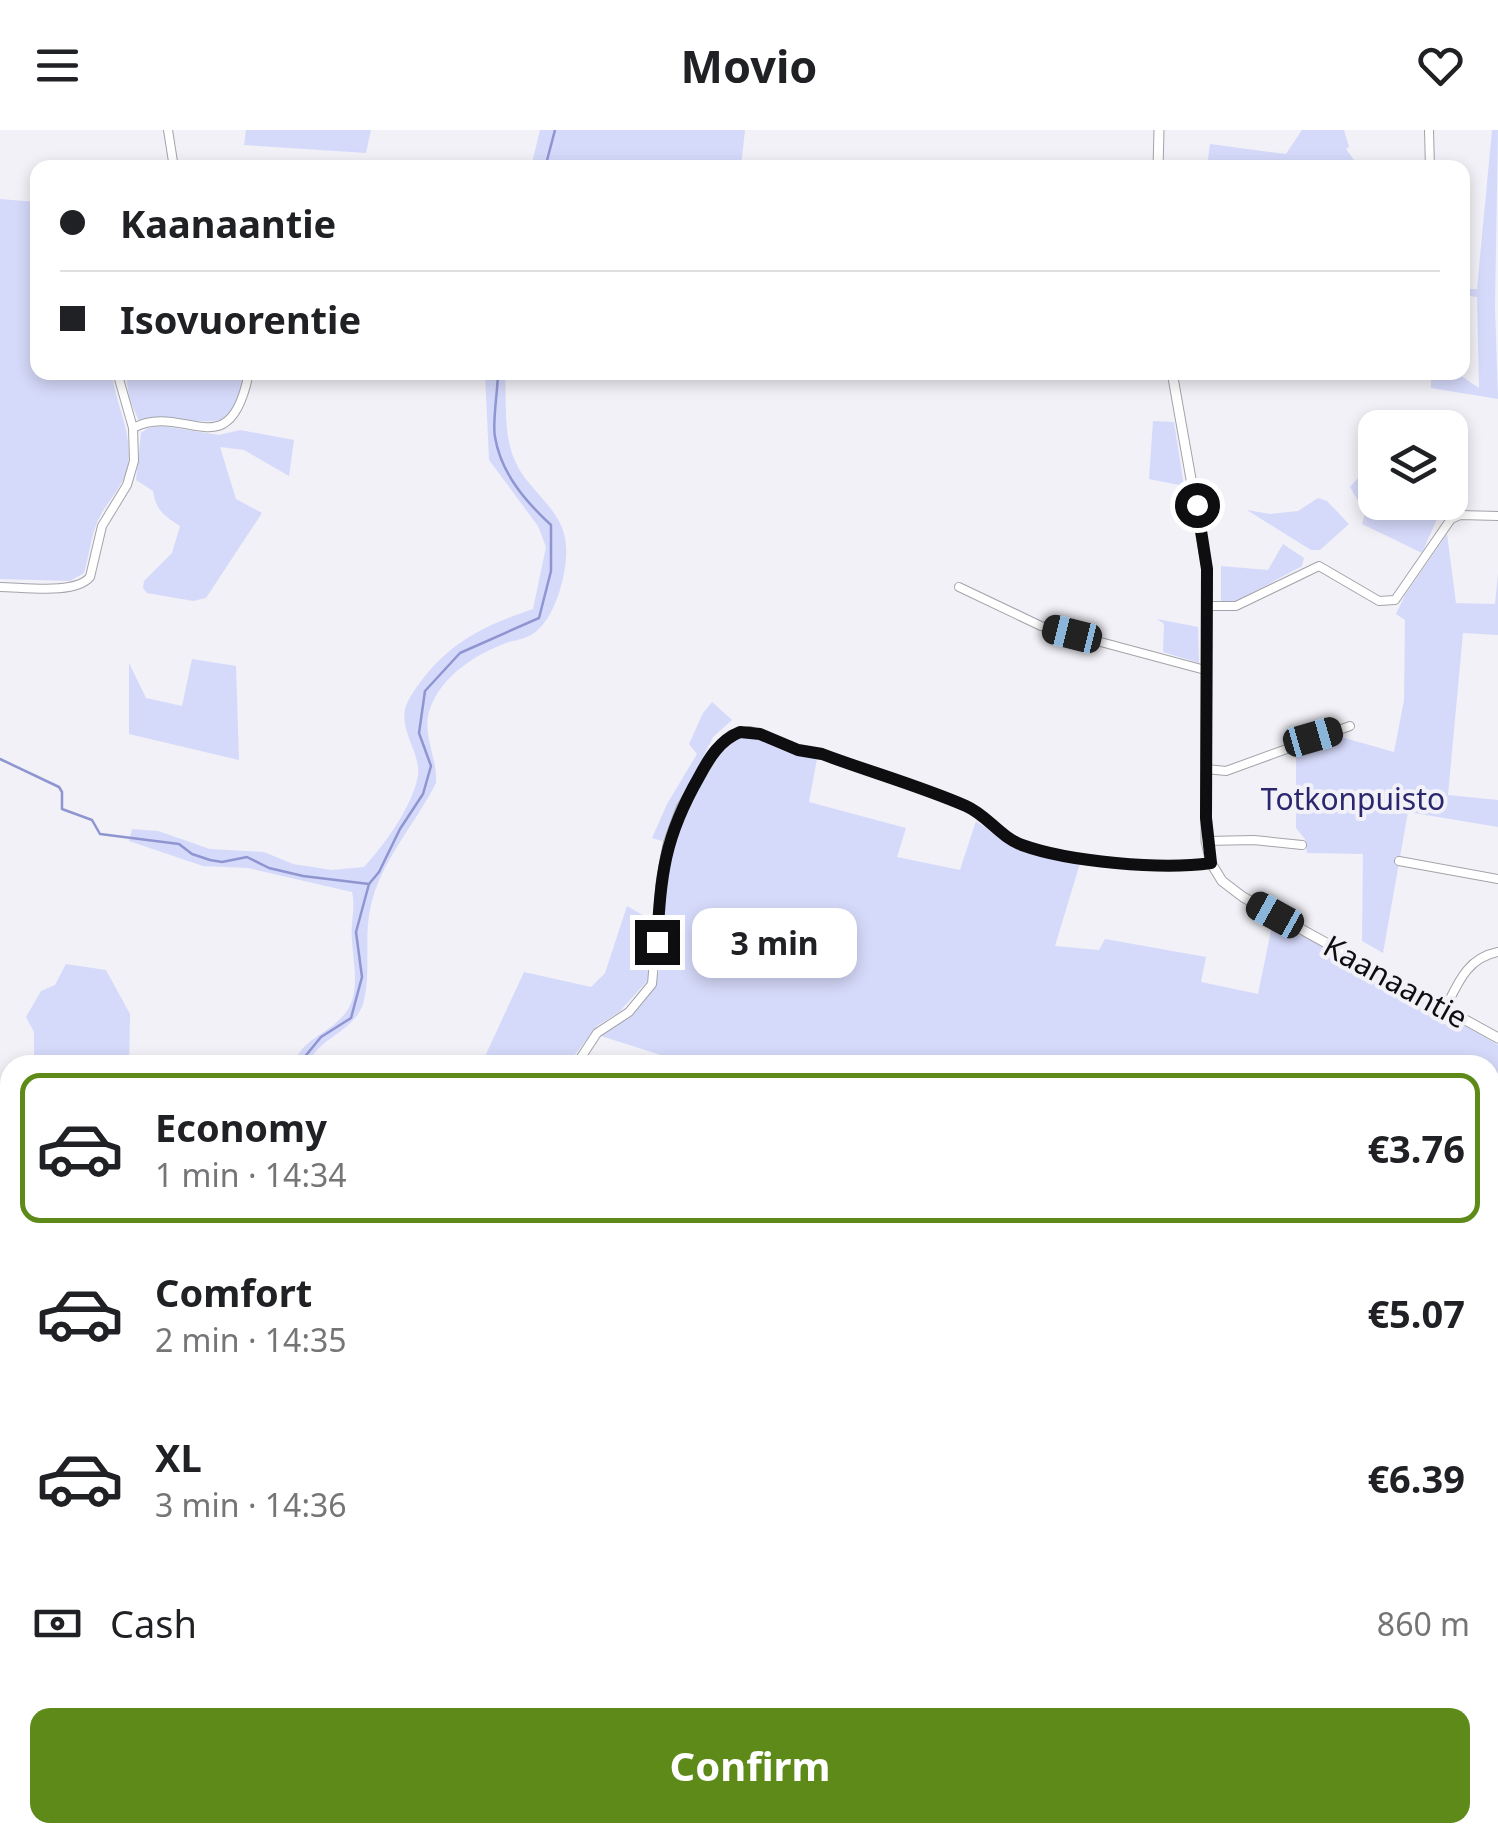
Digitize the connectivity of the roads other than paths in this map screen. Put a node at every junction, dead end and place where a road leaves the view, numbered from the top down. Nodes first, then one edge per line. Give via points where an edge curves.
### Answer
1 (168, 130) edge
2 (1159, 130) edge
3 (1429, 130) edge
4 (173, 160) edge
5 (1158, 160) edge
6 (1430, 160) edge
7 (119, 380) edge
8 (247, 380) edge
9 (1173, 380) edge
10 (133, 428) junction
11 (1498, 516) edge
12 (0, 587) edge
13 (960, 588) dead end
14 (1206, 606) junction
15 (1206, 670) junction
16 (1350, 726) dead end
17 (1206, 769) junction
18 (1206, 841) junction
19 (1302, 845) dead end
20 (1399, 861) dead end
21 (1211, 863) junction
22 (1498, 879) edge
23 (1498, 952) edge
24 (1445, 1008) junction
25 (1498, 1038) edge
26 (583, 1055) edge

1 - 4 street
2 - 5 street
3 - 6 street
7 - 10 street
8 - 10 street via 243,403 219,426 158,421
9 - 14 street via 1203,538
10 - 12 street via 131,474 106,515 85,583
11 - 14 street via 1451,520 1396,600 1370,597 1319,566 1236,606
13 - 15 street via 1041,626
14 - 15 street
15 - 17 street
16 - 17 street via 1226,770
17 - 18 street
18 - 19 street
18 - 21 street
20 - 22 street
21 - 24 street, Kaanaantie via 1243,897
21 - 26 street via 1116,862 1022,845 971,808 740,732 706,762 674,824 664,859 652,984 597,1033
23 - 24 street via 1466,968
24 - 25 street, Kaanaantie

